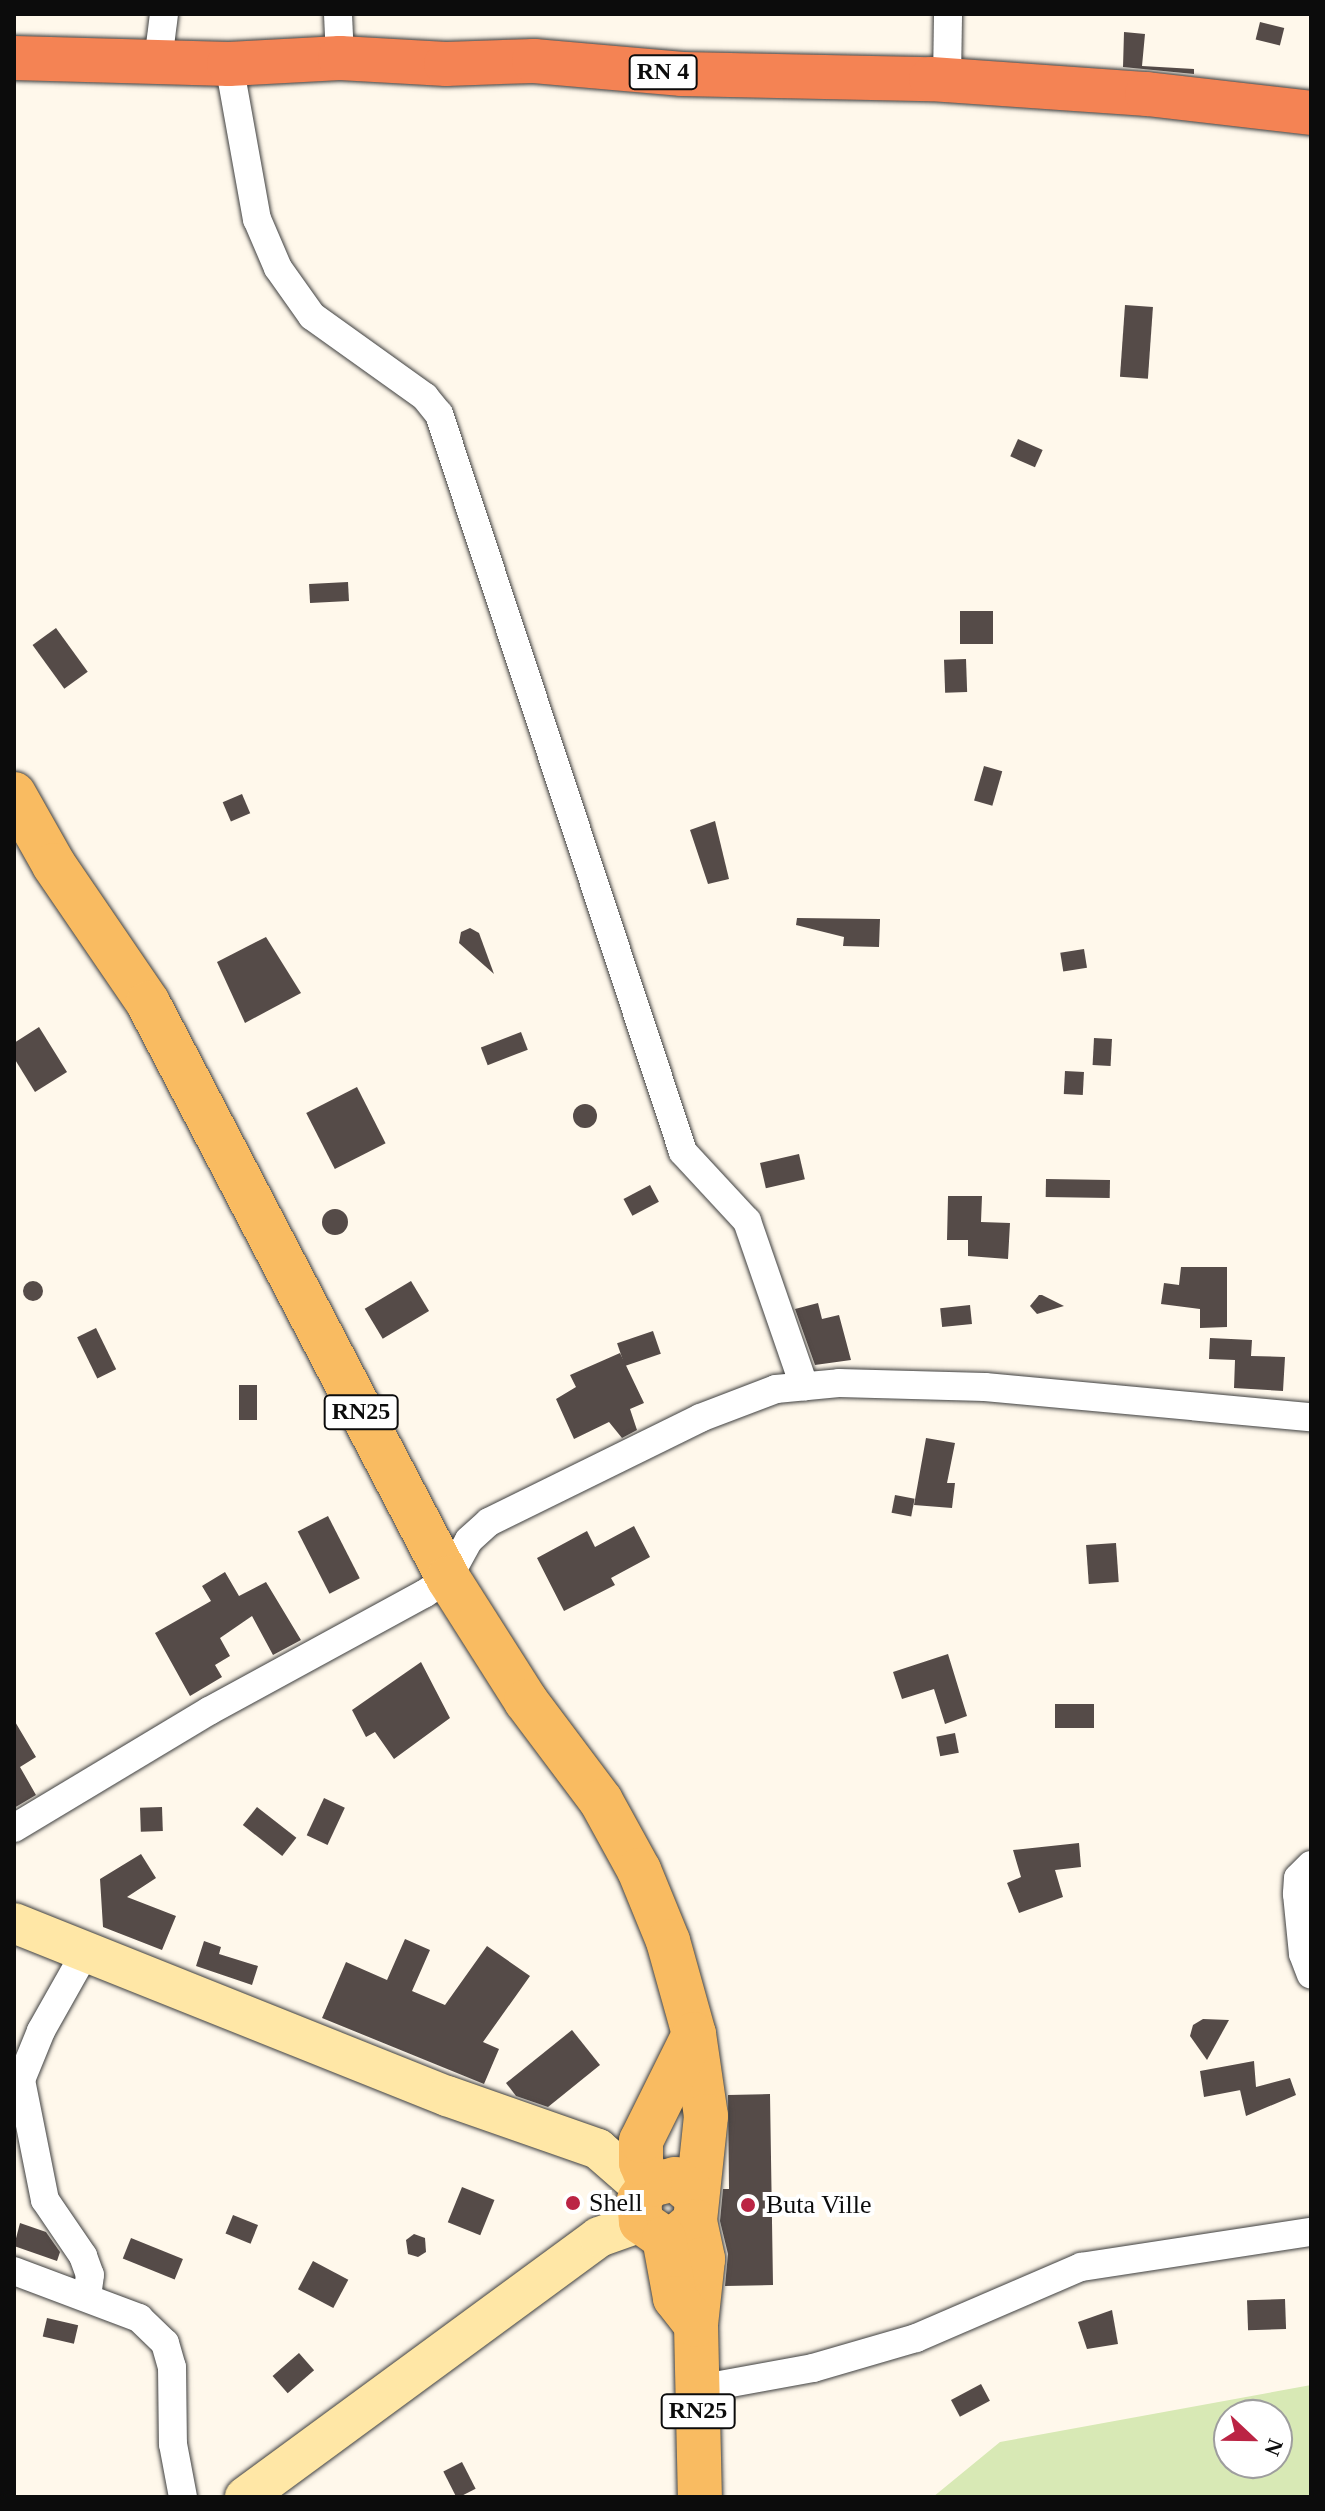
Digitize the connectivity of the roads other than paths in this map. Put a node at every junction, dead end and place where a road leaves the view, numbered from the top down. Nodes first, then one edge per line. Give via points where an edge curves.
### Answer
1 (164, 14) edge
2 (338, 14) edge
3 (948, 14) edge
4 (14, 58) edge
5 (340, 58) junction
6 (158, 61) junction
7 (229, 64) junction
8 (947, 80) junction
9 (1311, 113) edge
10 (14, 794) edge
11 (804, 1386) junction
12 (1311, 1417) edge
13 (448, 1578) junction
14 (14, 1828) edge
15 (1311, 1865) edge
16 (14, 1923) edge
17 (86, 1951) junction
18 (1311, 1975) edge
19 (694, 2034) junction
20 (665, 2209) junction
21 (1311, 2232) edge
22 (14, 2271) edge
23 (87, 2297) junction
24 (698, 2389) junction
25 (183, 2497) edge
26 (245, 2497) edge
27 (700, 2497) edge

1 - 6 street
2 - 5 street
3 - 8 street
4 - 6 highway, RN 4
5 - 7 highway, RN 4
5 - 8 highway, RN 4 via 446,64 534,61 682,74
6 - 7 highway, RN 4
7 - 11 street via 257,219 278,268 312,316 425,397 439,414 683,1152 747,1221
8 - 9 highway, RN 4 via 1147,94
10 - 13 main road, RN25 via 54,865 148,1003
11 - 12 street via 985,1387
11 - 13 street via 776,1389 729,1406 489,1522 469,1540
13 - 14 street via 209,1711
13 - 19 main road, RN25 via 526,1701 601,1801 639,1870 668,1941
15 - 18 street via 1298,1878 1297,1894 1303,1954
16 - 17 street
17 - 20 street via 447,2096 598,2149
17 - 23 street via 33,2045 21,2080 45,2200 83,2256 90,2275
19 - 20 main road, RN25 via 706,2116
19 - 20 main road, RN25 via 641,2141 641,2163
20 - 24 main road, RN25 via 675,2298 696,2325
20 - 26 street via 599,2237
21 - 24 street via 1081,2267 916,2338 813,2368
22 - 23 street
23 - 25 street via 139,2318 165,2343 172,2367 173,2444
24 - 27 main road, RN25

